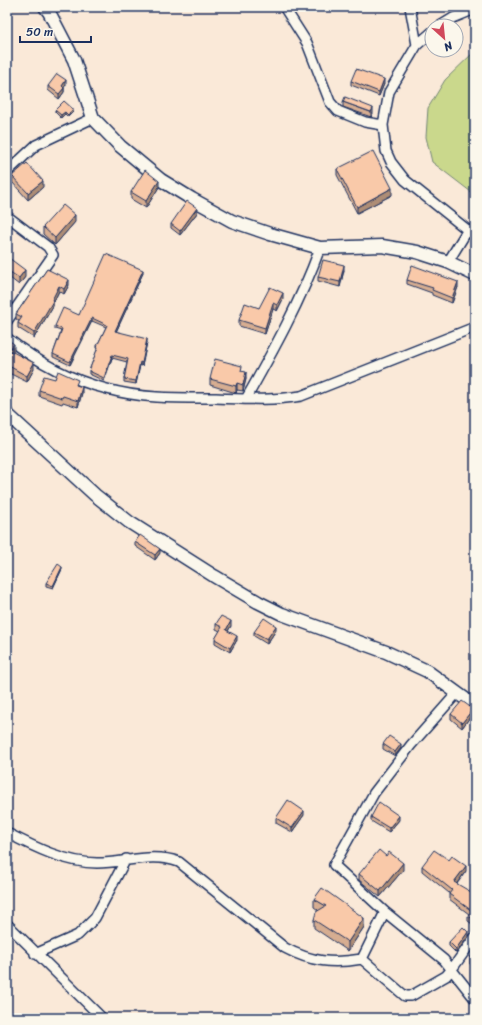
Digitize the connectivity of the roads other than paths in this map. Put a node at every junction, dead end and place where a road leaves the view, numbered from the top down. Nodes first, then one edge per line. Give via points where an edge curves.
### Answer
1 (45, 7) edge
2 (284, 7) edge
3 (410, 7) edge
4 (475, 8) edge
5 (453, 18) edge
6 (424, 39) edge
7 (417, 45) junction
8 (93, 118) junction
9 (383, 125) junction
10 (7, 172) edge
11 (7, 216) edge
12 (471, 233) edge
13 (320, 248) junction
14 (448, 262) junction
15 (475, 275) edge
16 (7, 321) edge
17 (475, 327) edge
18 (7, 338) edge
19 (246, 399) junction
20 (7, 414) edge
21 (456, 693) junction
22 (475, 706) edge
23 (7, 833) edge
24 (126, 859) junction
25 (386, 912) junction
26 (7, 924) edge
27 (475, 937) edge
28 (36, 954) junction
29 (362, 959) junction
30 (452, 970) junction
31 (475, 999) edge
32 (102, 1018) edge

1 - 8 street via 74,60
2 - 9 street via 306,43 330,102 338,111 365,122
3 - 7 street
4 - 5 street
6 - 7 street
7 - 9 street via 389,92
8 - 10 street via 36,145
8 - 13 street via 120,146 155,175 192,199 232,221
9 - 12 street via 386,151 398,172
11 - 16 street via 48,247 53,255
12 - 14 street
13 - 14 street via 382,246 417,252
13 - 19 street via 273,351
14 - 15 street
17 - 19 street via 300,396 279,400
18 - 19 street via 46,364 82,381 107,389 160,397
20 - 21 street via 95,495 129,522 214,576 282,614 386,652 427,671
21 - 22 street
21 - 25 street via 374,793 334,865
23 - 24 street via 30,845 76,861 98,863
24 - 28 street via 96,918 78,935
24 - 29 street via 160,857 179,862 279,943 295,953 323,962
25 - 29 street
25 - 30 street via 444,960
26 - 28 street
27 - 30 street
28 - 32 street
29 - 30 street via 405,996 411,996
30 - 31 street

